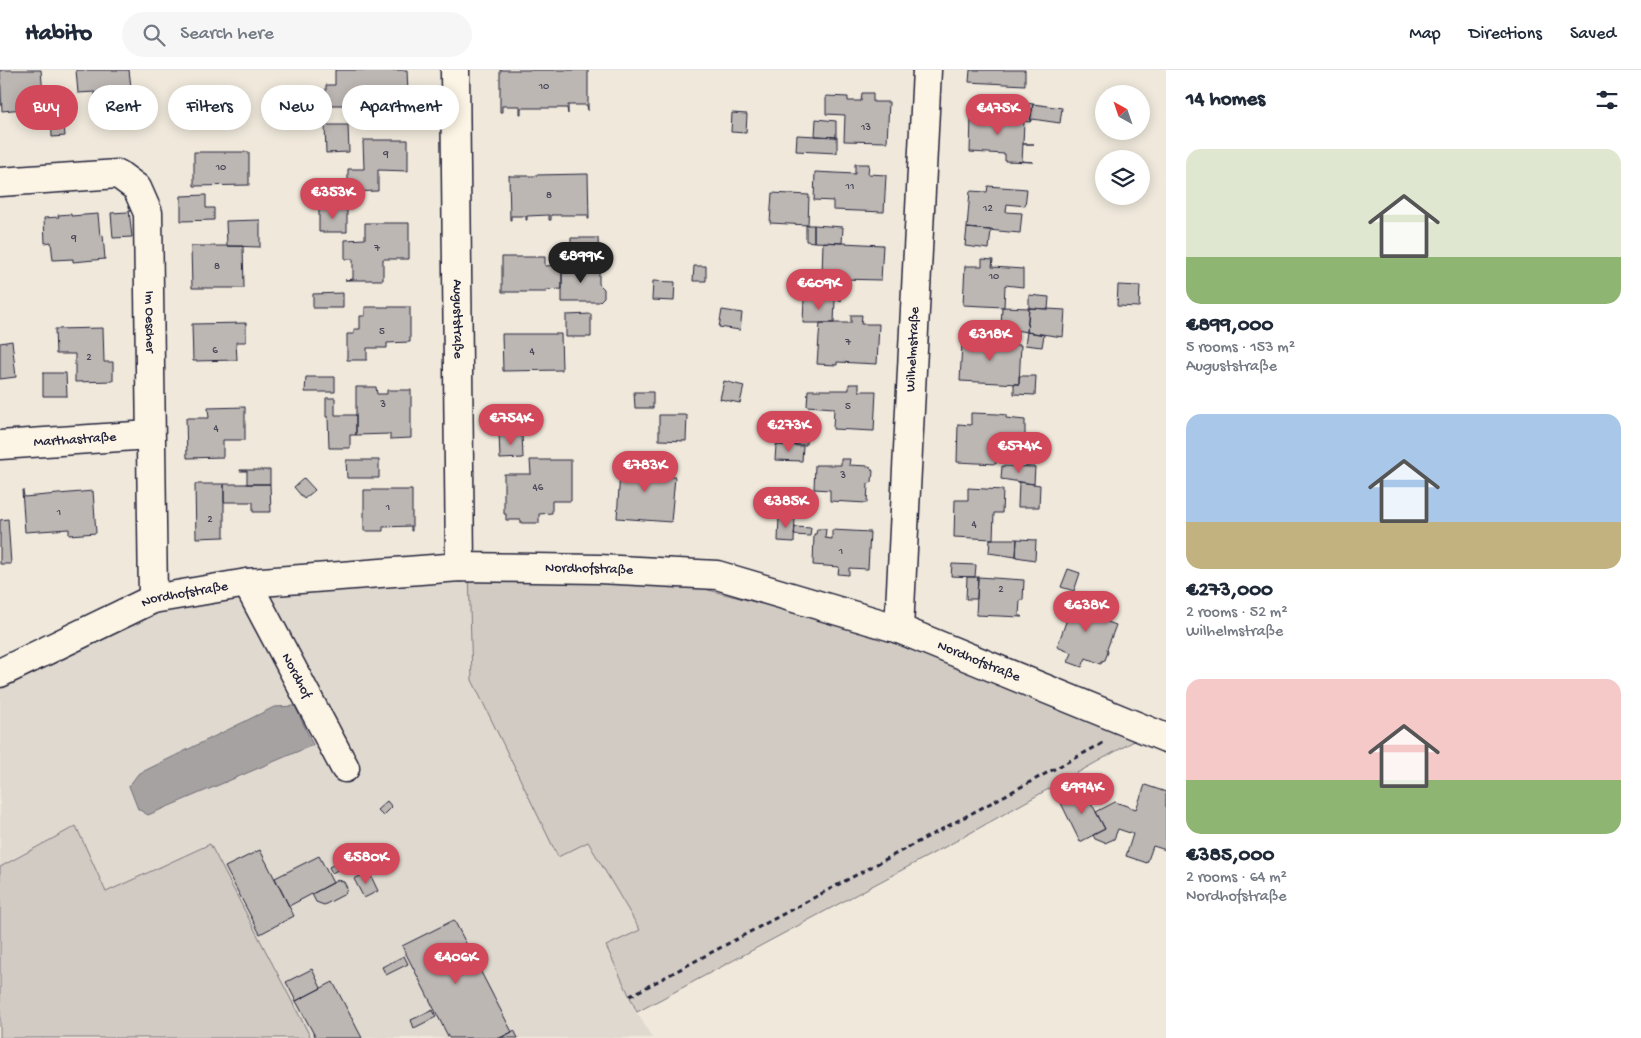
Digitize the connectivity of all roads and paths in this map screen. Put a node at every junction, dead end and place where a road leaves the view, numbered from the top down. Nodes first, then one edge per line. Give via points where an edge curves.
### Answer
1 (455, 70) edge
2 (927, 70) edge
3 (0, 182) edge
4 (150, 435) junction
5 (0, 446) edge
6 (460, 567) junction
7 (248, 583) junction
8 (153, 599) junction
9 (898, 629) junction
10 (0, 673) edge
11 (1124, 721) junction
12 (1166, 738) edge
13 (345, 768) dead end
14 (630, 996) dead end

1 - 6 street, Auguststraße
2 - 9 street, Wilhelmstraße
3 - 4 street, Im Oescher via 118,174 138,188 148,213
4 - 5 street, Marthastraße
4 - 8 street, Im Oescher
6 - 7 street, Nordhofstraße
6 - 9 street, Nordhofstraße via 717,575
7 - 8 street, Nordhofstraße
7 - 13 street, Nordhof
8 - 10 street, Nordhofstraße
9 - 11 street, Nordhofstraße
11 - 12 street, Nordhofstraße
11 - 14 path via 1105,742

